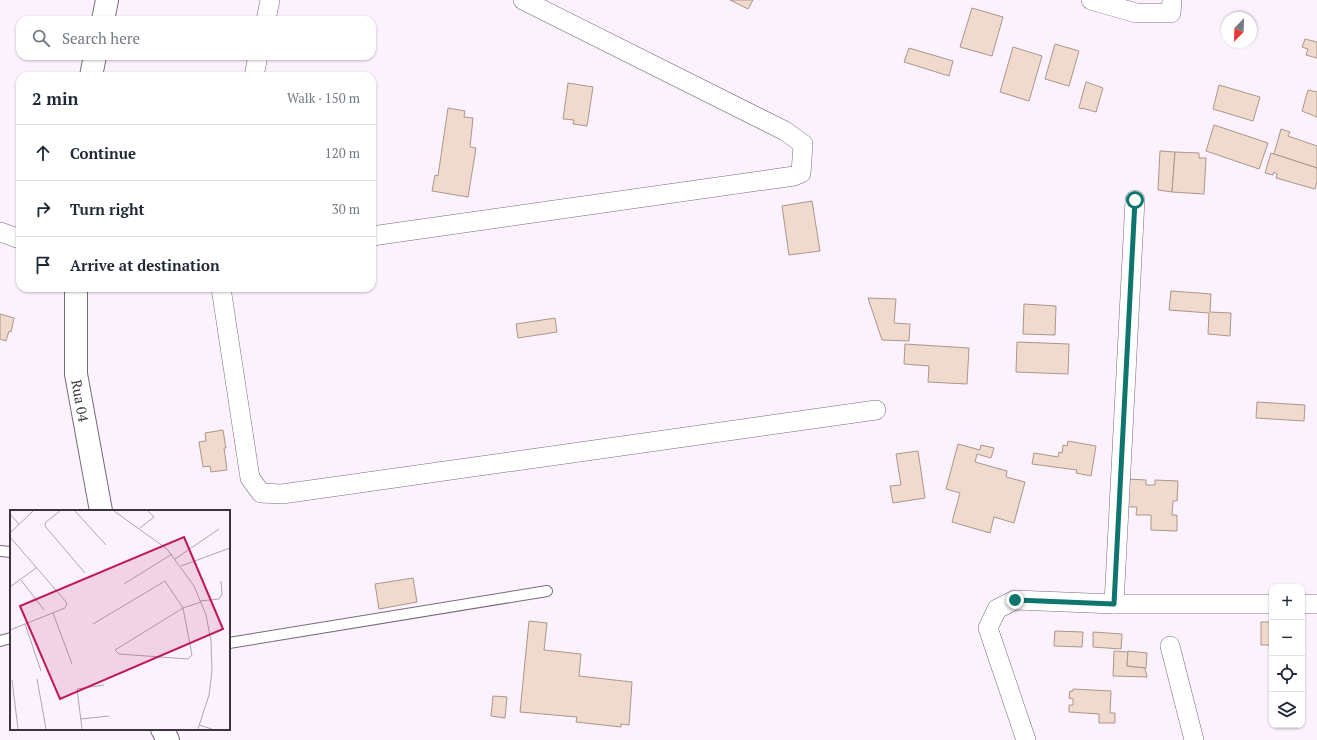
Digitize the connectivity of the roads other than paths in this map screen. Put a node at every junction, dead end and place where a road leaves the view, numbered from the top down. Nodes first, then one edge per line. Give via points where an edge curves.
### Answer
1 (107, 0) edge
2 (270, 0) edge
3 (523, 0) edge
4 (1091, 0) edge
5 (1172, 0) edge
6 (104, 16) edge
7 (267, 16) edge
8 (94, 60) edge
9 (257, 60) edge
10 (92, 72) edge
11 (255, 72) edge
12 (1135, 200) dead end
13 (0, 232) edge
14 (376, 235) edge
15 (16, 238) edge
16 (76, 292) edge
17 (222, 292) edge
18 (876, 410) dead end
19 (101, 510) edge
20 (0, 551) edge
21 (10, 552) edge
22 (547, 591) dead end
23 (1114, 604) junction
24 (1269, 604) edge
25 (1305, 604) edge
26 (1317, 604) edge
27 (10, 638) edge
28 (0, 640) edge
29 (230, 643) edge
30 (1170, 646) dead end
31 (163, 730) edge
32 (168, 740) edge
33 (1026, 740) edge
34 (1194, 740) edge

1 - 6 street
2 - 7 street
3 - 14 street via 784,132 803,144 801,173
4 - 5 street via 1136,13 1172,13
8 - 10 street
9 - 11 street
12 - 23 street
13 - 15 street
16 - 19 street, Rua 04 via 76,374
17 - 18 street via 250,478 261,493 282,494
20 - 21 lane
22 - 29 lane
23 - 24 street
23 - 33 street via 1015,600 996,609 988,628
25 - 26 street
27 - 28 lane
30 - 34 street
31 - 32 street

